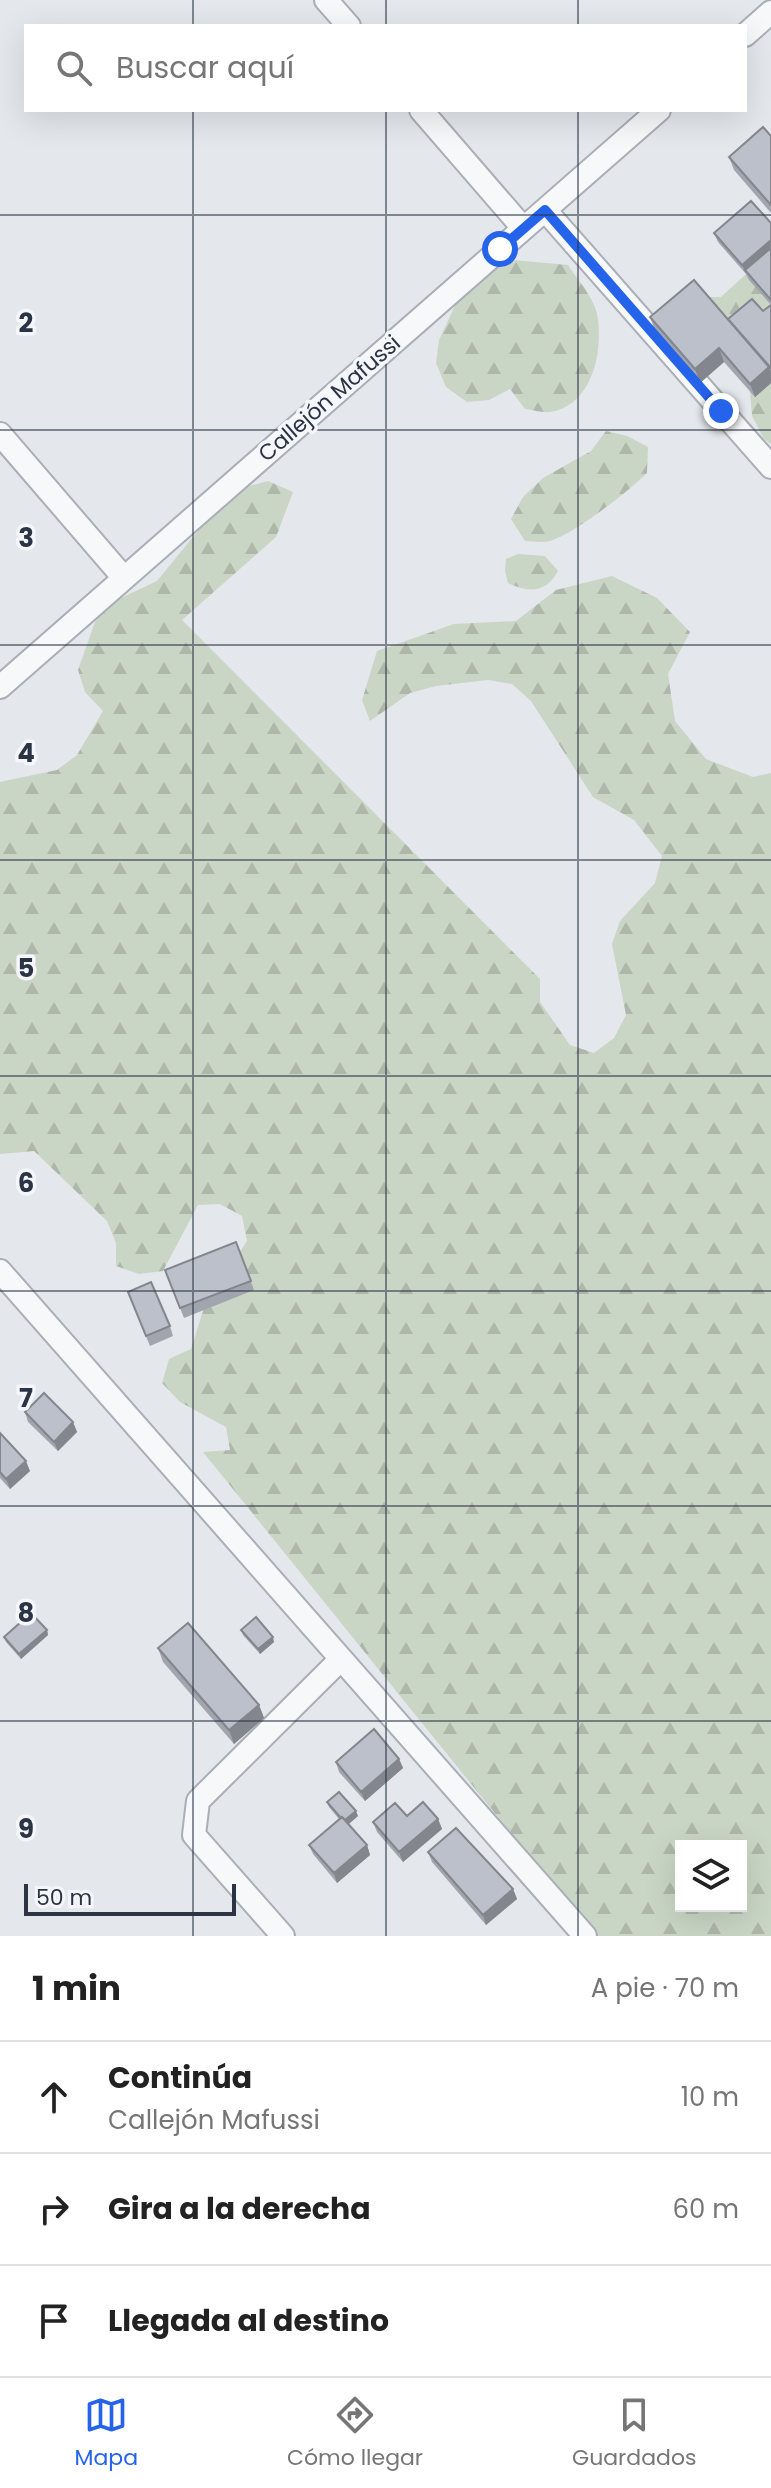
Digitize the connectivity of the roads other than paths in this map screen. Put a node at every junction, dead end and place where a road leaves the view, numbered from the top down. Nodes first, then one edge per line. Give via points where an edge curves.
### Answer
1 (326, 0) edge
2 (771, 12) edge
3 (347, 24) edge
4 (747, 33) edge
5 (423, 112) edge
6 (657, 112) edge
7 (545, 210) junction
8 (523, 228) junction
9 (0, 434) edge
10 (767, 456) edge
11 (124, 578) junction
12 (0, 687) edge
13 (0, 1271) edge
14 (341, 1659) junction
15 (283, 1936) edge
16 (585, 1936) edge

1 - 3 street
2 - 4 street
5 - 8 street
6 - 7 street, Callejón Mafussi
7 - 8 street, Callejón Mafussi
7 - 10 street
8 - 11 street, Callejón Mafussi
9 - 11 street
11 - 12 street, Callejón Mafussi
13 - 14 street
14 - 15 street via 198,1801 194,1835
14 - 16 street

